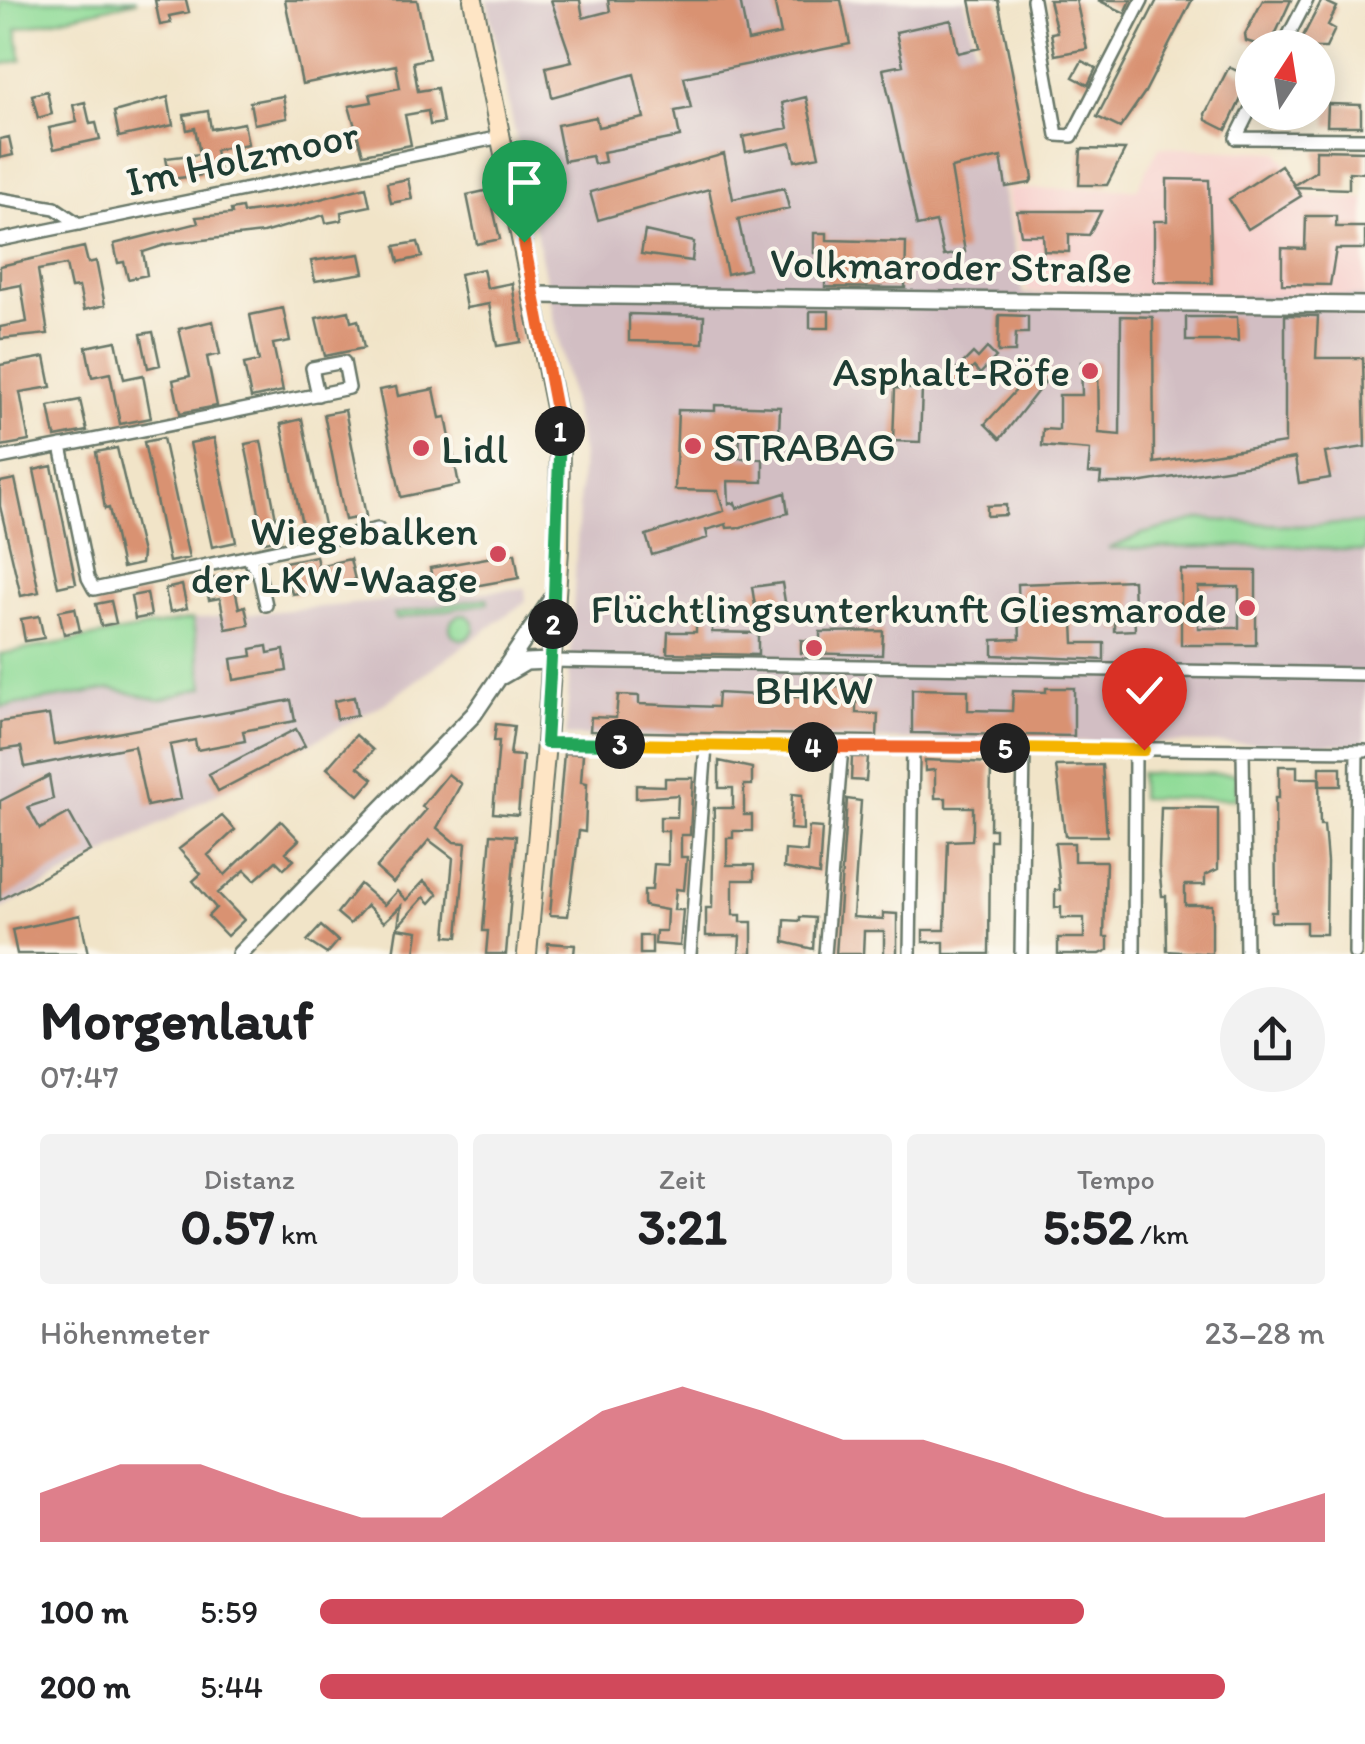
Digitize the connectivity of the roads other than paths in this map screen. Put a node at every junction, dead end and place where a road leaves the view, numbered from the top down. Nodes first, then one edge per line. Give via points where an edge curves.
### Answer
1 (473, 0) edge
2 (1033, 0) edge
3 (1142, 0) edge
4 (1307, 0) edge
5 (1291, 30) edge
6 (1240, 130) edge
7 (502, 136) junction
8 (1365, 139) edge
9 (0, 199) edge
10 (79, 224) junction
11 (0, 240) edge
12 (536, 295) junction
13 (1365, 305) edge
14 (318, 395) dead end
15 (61, 446) junction
16 (0, 458) edge
17 (378, 528) dead end
18 (248, 558) junction
19 (556, 593) junction
20 (266, 605) dead end
21 (512, 651) junction
22 (551, 654) junction
23 (1365, 674) edge
24 (498, 679) junction
25 (546, 743) junction
26 (706, 746) junction
27 (842, 747) junction
28 (912, 748) junction
29 (1024, 748) junction
30 (1135, 749) junction
31 (1243, 750) junction
32 (1361, 751) edge
33 (240, 954) edge
34 (527, 954) edge
35 (690, 954) edge
36 (825, 954) edge
37 (910, 954) edge
38 (1021, 954) edge
39 (1134, 954) edge
40 (1246, 954) edge
41 (1355, 954) edge

1 - 7 main road
2 - 3 street via 1057,136 1072,136
4 - 5 street
6 - 8 street via 1236,138
7 - 10 street, Im Holzmoor
7 - 12 main road
9 - 10 street, Im Holzmoor via 55,208
10 - 11 street
12 - 13 street, Volkmaroder Straße
12 - 19 main road via 560,432
14 - 15 street
15 - 16 street
15 - 18 street via 94,589
17 - 18 street
18 - 20 street
19 - 21 street
19 - 22 main road
21 - 22 street via 536,640
21 - 24 street
22 - 23 street
22 - 24 street
22 - 25 main road
24 - 33 street via 452,738
25 - 26 street
25 - 34 main road
26 - 27 street
26 - 35 street
27 - 28 street
27 - 36 street
28 - 29 street
28 - 37 street
29 - 30 street
29 - 38 street
30 - 31 street
30 - 39 street
31 - 32 street
31 - 40 street
32 - 41 street

